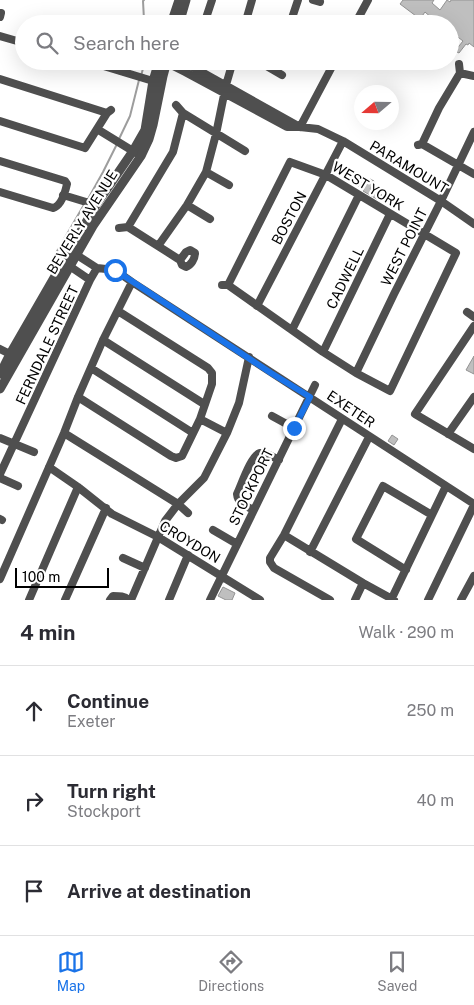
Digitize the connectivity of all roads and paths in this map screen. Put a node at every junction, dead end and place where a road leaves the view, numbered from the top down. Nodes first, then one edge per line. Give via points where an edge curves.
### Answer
1 (179, 0) edge
2 (186, 0) edge
3 (212, 0) edge
4 (252, 0) edge
5 (298, 0) edge
6 (368, 0) edge
7 (174, 15) edge
8 (182, 15) edge
9 (207, 15) edge
10 (248, 15) edge
11 (293, 15) edge
12 (360, 15) edge
13 (0, 36) edge
14 (15, 40) edge
15 (459, 64) dead end
16 (118, 70) edge
17 (157, 70) edge
18 (163, 70) edge
19 (182, 70) edge
20 (198, 70) edge
21 (230, 70) edge
22 (277, 70) edge
23 (330, 70) edge
24 (121, 71) joint
25 (460, 73) junction
26 (282, 75) dead end
27 (474, 76) edge
28 (0, 79) edge
29 (149, 80) junction
30 (226, 85) junction
31 (225, 94) junction
32 (176, 105) dead end
33 (183, 113) junction
34 (0, 122) edge
35 (300, 126) junction
36 (97, 129) junction
37 (474, 132) edge
38 (216, 134) junction
39 (343, 141) junction
40 (245, 151) dead end
41 (137, 153) junction
42 (0, 161) edge
43 (458, 166) junction
44 (206, 172) junction
45 (474, 174) edge
46 (326, 175) junction
47 (229, 185) dead end
48 (0, 192) edge
49 (64, 195) junction
50 (359, 195) junction
51 (441, 201) junction
52 (93, 204) junction
53 (187, 205) junction
54 (390, 214) junction
55 (210, 219) dead end
56 (474, 224) edge
57 (424, 235) junction
58 (158, 246) junction
59 (73, 253) junction
60 (180, 260) dead end
61 (66, 264) junction
62 (97, 268) junction
63 (90, 280) junction
64 (132, 282) junction
65 (257, 306) junction
66 (118, 311) junction
67 (474, 326) edge
68 (292, 330) junction
69 (104, 340) junction
70 (449, 346) dead end
71 (0, 349) edge
72 (457, 351) junction
73 (323, 352) junction
74 (14, 356) junction
75 (249, 357) junction
76 (91, 368) junction
77 (356, 373) junction
78 (0, 374) edge
79 (315, 385) dead end
80 (0, 389) edge
81 (78, 397) junction
82 (310, 397) junction
83 (474, 397) edge
84 (204, 404) junction
85 (272, 416) dead end
86 (200, 419) junction
87 (342, 419) junction
88 (294, 428) junction
89 (64, 433) junction
90 (228, 433) junction
91 (193, 434) junction
92 (448, 434) junction
93 (369, 437) junction
94 (0, 438) edge
95 (15, 444) junction
96 (474, 449) edge
97 (34, 452) dead end
98 (279, 460) junction
99 (49, 467) junction
100 (0, 474) edge
101 (0, 478) edge
102 (18, 486) dead end
103 (446, 486) junction
104 (78, 487) junction
105 (178, 504) junction
106 (474, 504) edge
107 (106, 508) junction
108 (254, 510) junction
109 (188, 513) dead end
110 (432, 515) junction
111 (213, 530) dead end
112 (284, 535) junction
113 (158, 537) junction
114 (237, 544) junction
115 (310, 552) junction
116 (188, 555) junction
117 (124, 558) dead end
118 (144, 568) junction
119 (406, 570) junction
120 (221, 575) junction
121 (474, 576) edge
122 (0, 579) edge
123 (363, 583) junction
124 (255, 599) edge
125 (29, 600) edge
126 (65, 600) edge
127 (110, 600) edge
128 (130, 600) edge
129 (169, 600) edge
130 (210, 600) edge
131 (330, 600) edge
132 (356, 600) edge
133 (392, 600) edge
134 (428, 600) edge
135 (462, 600) edge

1 - 7 street
2 - 8 street
3 - 9 street
4 - 10 street
5 - 11 street
6 - 12 street
13 - 14 street
15 - 25 street
16 - 24 street
17 - 29 street, BEVERLY AVENUE
18 - 41 street, BEVERLY AVENUE via 149,139
19 - 31 street
20 - 30 street
21 - 30 street
22 - 26 street
23 - 35 street
24 - 29 street
25 - 27 street
25 - 43 street via 420,144
28 - 36 street via 109,111
29 - 41 street, BEVERLY AVENUE via 145,130
30 - 31 street
30 - 35 street
31 - 35 street via 287,127
31 - 38 street
32 - 33 street
33 - 38 street
33 - 58 street via 173,152 123,227
34 - 36 street via 85,150
35 - 39 street, PARAMOUNT via 318,129
36 - 41 street
37 - 43 street, WEST POINT
38 - 40 street
38 - 44 street
39 - 46 street, BOSTON
39 - 51 street, PARAMOUNT
41 - 52 street, BEVERLY AVENUE
41 - 59 street, BEVERLY AVENUE
42 - 49 street via 65,181
43 - 45 street
43 - 51 street, WEST POINT
44 - 47 street
44 - 53 street
46 - 50 street, WEST YORK
46 - 65 street, BOSTON
46 - 65 street, WEST YORK via 289,159 272,189 225,285
48 - 49 street via 53,208 59,205
49 - 52 street
50 - 54 street, WEST YORK
50 - 68 street
51 - 56 street, PARAMOUNT
51 - 57 street, WEST POINT
52 - 59 street, BEVERLY AVENUE
53 - 55 street
53 - 58 street
54 - 57 street, WEST YORK
54 - 73 street, CADWELL
57 - 77 street, WEST POINT
57 - 77 street, WEST YORK via 456,253 390,393
58 - 60 street
59 - 61 street, BEVERLY AVENUE
59 - 62 street
61 - 63 street, FERNDALE STREET
61 - 74 street, BEVERLY AVENUE
62 - 63 street, FERNDALE STREET
62 - 64 street, EXETER via 115,270
63 - 95 street, FERNDALE STREET
64 - 66 street
64 - 75 street, EXETER
65 - 68 street
66 - 69 street
66 - 84 street via 208,368 212,373 212,384
67 - 72 street
68 - 73 street
69 - 76 street
69 - 84 street
70 - 72 street
71 - 74 street
72 - 92 street via 415,414
73 - 77 street
74 - 78 street, BEVERLY AVENUE
74 - 80 street, BEVERLY AVENUE
75 - 82 street, EXETER
75 - 90 street via 239,403
76 - 81 street
76 - 91 street
79 - 82 street, STOCKPORT
81 - 89 street
81 - 91 street via 176,458 182,456
82 - 87 street, EXETER
82 - 88 street, STOCKPORT
83 - 92 street
84 - 86 street
85 - 88 street
86 - 90 street
86 - 91 street
87 - 93 street, EXETER
87 - 112 street
88 - 98 street, STOCKPORT
89 - 99 street
89 - 105 street
90 - 105 street via 204,478
92 - 96 street
93 - 103 street, EXETER
93 - 115 street
94 - 95 street
95 - 97 street
95 - 100 street, FERNDALE STREET
98 - 108 street, STOCKPORT
98 - 108 street via 262,452 252,460 236,494 240,503
99 - 104 street, CROYDON
99 - 122 street
101 - 102 street
103 - 106 street, EXETER
103 - 110 street
104 - 107 street, CROYDON
104 - 125 street
105 - 109 street
105 - 113 street
106 - 134 street
107 - 113 street, CROYDON
107 - 126 street
108 - 114 street, STOCKPORT
110 - 119 street
110 - 119 street via 383,486 356,539
111 - 114 street
112 - 115 street
112 - 131 street via 270,558 274,568
113 - 116 street, CROYDON
113 - 118 street
114 - 120 street, STOCKPORT
115 - 123 street
116 - 120 street, CROYDON
116 - 129 street
117 - 118 street
118 - 128 street
119 - 133 street
120 - 124 street, CROYDON
120 - 130 street, STOCKPORT
121 - 135 street
123 - 132 street
123 - 133 street
127 - 128 street via 113,596

